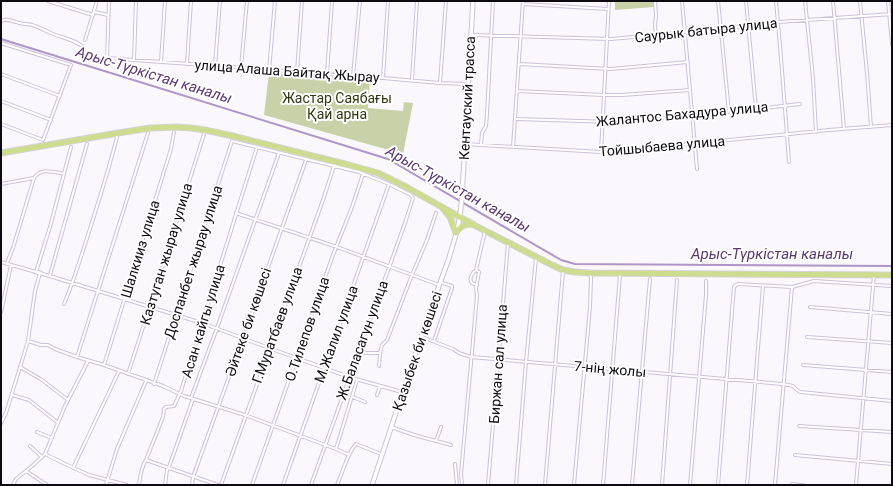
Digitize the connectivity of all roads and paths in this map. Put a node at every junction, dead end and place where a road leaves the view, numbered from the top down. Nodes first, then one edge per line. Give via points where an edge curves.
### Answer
1 (48, 1) edge
2 (97, 1) edge
3 (109, 1) edge
4 (136, 1) edge
5 (165, 1) edge
6 (191, 1) edge
7 (220, 1) edge
8 (247, 1) edge
9 (275, 1) edge
10 (302, 1) edge
11 (332, 1) edge
12 (360, 1) edge
13 (388, 1) edge
14 (417, 1) edge
15 (446, 1) edge
16 (473, 1) edge
17 (493, 1) edge
18 (609, 1) edge
19 (655, 1) edge
20 (682, 1) edge
21 (718, 1) edge
22 (746, 1) edge
23 (776, 1) edge
24 (805, 1) edge
25 (833, 1) edge
26 (860, 1) edge
27 (888, 1) edge
28 (523, 3) edge
29 (608, 9) junction
30 (93, 14) junction
31 (891, 14) edge
32 (108, 15) junction
33 (861, 16) junction
34 (834, 19) junction
35 (1, 21) edge
36 (807, 21) junction
37 (778, 22) junction
38 (748, 26) junction
39 (721, 29) junction
40 (685, 32) junction
41 (471, 35) junction
42 (492, 35) junction
43 (656, 35) junction
44 (520, 36) junction
45 (607, 38) junction
46 (85, 40) dead end
47 (1, 43) edge
48 (892, 44) edge
49 (82, 46) dead end
50 (134, 60) junction
51 (161, 62) junction
52 (688, 62) junction
53 (188, 64) junction
54 (519, 64) junction
55 (215, 66) junction
56 (241, 68) junction
57 (605, 68) junction
58 (269, 70) junction
59 (297, 72) junction
60 (1, 74) edge
61 (327, 74) junction
62 (353, 76) junction
63 (383, 78) junction
64 (412, 80) junction
65 (440, 83) junction
66 (468, 84) junction
67 (690, 90) junction
68 (517, 91) junction
69 (604, 95) junction
70 (60, 96) junction
71 (1, 101) edge
72 (800, 104) dead end
73 (785, 106) junction
74 (756, 110) junction
75 (729, 112) junction
76 (693, 116) junction
77 (516, 119) junction
78 (51, 120) junction
79 (603, 122) junction
80 (1, 124) edge
81 (892, 125) edge
82 (871, 127) junction
83 (844, 129) junction
84 (148, 132) dead end
85 (174, 132) dead end
86 (816, 132) junction
87 (204, 134) dead end
88 (787, 135) junction
89 (117, 137) dead end
90 (87, 144) dead end
91 (465, 144) junction
92 (695, 144) junction
93 (481, 145) junction
94 (71, 147) dead end
95 (257, 147) junction
96 (513, 147) junction
97 (1, 152) edge
98 (601, 152) junction
99 (279, 153) junction
100 (306, 160) junction
101 (788, 162) dead end
102 (334, 166) junction
103 (697, 170) dead end
104 (64, 174) junction
105 (363, 174) junction
106 (34, 178) junction
107 (1, 184) edge
108 (390, 184) junction
109 (441, 206) junction
110 (461, 206) joint
111 (236, 213) junction
112 (436, 213) dead end
113 (460, 215) junction
114 (256, 219) junction
115 (473, 224) junction
116 (282, 228) junction
117 (485, 230) junction
118 (457, 232) junction
119 (309, 238) junction
120 (508, 242) junction
121 (337, 247) junction
122 (363, 257) junction
123 (536, 258) junction
124 (1, 262) edge
125 (7, 264) junction
126 (11, 265) junction
127 (389, 266) junction
128 (476, 270) junction
129 (564, 270) junction
130 (38, 272) junction
131 (590, 273) junction
132 (620, 274) junction
133 (892, 274) edge
134 (412, 275) junction
135 (874, 275) junction
136 (50, 276) junction
137 (650, 279) dead end
138 (677, 280) dead end
139 (706, 281) dead end
140 (72, 282) junction
141 (440, 284) junction
142 (476, 285) junction
143 (873, 285) junction
144 (763, 286) junction
145 (892, 286) edge
146 (792, 287) junction
147 (98, 291) junction
148 (124, 299) junction
149 (64, 304) dead end
150 (149, 307) junction
151 (810, 307) dead end
152 (1, 312) edge
153 (871, 312) junction
154 (892, 314) edge
155 (176, 315) junction
156 (202, 323) junction
157 (218, 328) junction
158 (421, 336) junction
159 (807, 337) dead end
160 (243, 338) junction
161 (28, 341) junction
162 (434, 341) junction
163 (869, 341) junction
164 (892, 343) edge
165 (269, 348) junction
166 (358, 353) junction
167 (380, 353) junction
168 (77, 357) junction
169 (471, 357) junction
170 (297, 358) junction
171 (498, 360) junction
172 (88, 361) junction
173 (526, 362) junction
174 (555, 364) junction
175 (104, 365) junction
176 (803, 365) dead end
177 (379, 366) dead end
178 (584, 367) junction
179 (20, 368) junction
180 (324, 368) junction
181 (866, 369) junction
182 (612, 370) junction
183 (119, 371) junction
184 (641, 372) junction
185 (892, 372) edge
186 (128, 374) junction
187 (670, 374) junction
188 (349, 377) junction
189 (699, 377) junction
190 (357, 379) junction
191 (727, 380) junction
192 (146, 381) junction
193 (755, 382) junction
194 (154, 384) junction
195 (783, 384) junction
196 (380, 386) junction
197 (402, 392) junction
198 (179, 394) junction
199 (12, 395) junction
200 (377, 395) dead end
201 (352, 397) junction
202 (192, 398) junction
203 (864, 398) junction
204 (68, 400) junction
205 (892, 401) edge
206 (365, 402) dead end
207 (218, 407) junction
208 (245, 415) junction
209 (1, 422) edge
210 (57, 422) junction
211 (273, 426) junction
212 (799, 426) dead end
213 (391, 427) junction
214 (441, 427) dead end
215 (861, 430) junction
216 (37, 432) dead end
217 (892, 432) edge
218 (300, 436) junction
219 (52, 438) junction
220 (436, 441) junction
221 (325, 444) junction
222 (450, 445) dead end
223 (30, 446) dead end
224 (336, 449) junction
225 (45, 454) junction
226 (349, 455) junction
227 (382, 455) junction
228 (795, 456) dead end
229 (42, 457) junction
230 (146, 460) junction
231 (858, 461) junction
232 (455, 464) dead end
233 (892, 464) edge
234 (169, 467) junction
235 (72, 468) junction
236 (26, 471) junction
237 (193, 477) junction
238 (108, 480) junction
239 (121, 484) edge
240 (792, 484) edge
241 (13, 485) edge
242 (46, 485) edge
243 (106, 485) edge
244 (127, 485) edge
245 (139, 485) edge
246 (165, 485) edge
247 (192, 485) edge
248 (218, 485) edge
249 (221, 485) edge
250 (252, 485) edge
251 (283, 485) edge
252 (311, 485) edge
253 (337, 485) edge
254 (372, 485) edge
255 (457, 485) edge
256 (462, 485) edge
257 (488, 485) edge
258 (516, 485) edge
259 (545, 485) edge
260 (574, 485) edge
261 (602, 485) edge
262 (632, 485) edge
263 (662, 485) edge
264 (690, 485) edge
265 (718, 485) edge
266 (747, 485) edge
267 (775, 485) edge
268 (804, 485) edge
269 (856, 485) edge

1 - 30 street
2 - 30 street
3 - 32 street
4 - 50 street
5 - 51 street
6 - 53 street
7 - 55 street
8 - 56 street
9 - 58 street
10 - 59 street
11 - 61 street
12 - 62 street
13 - 63 street
14 - 64 street
15 - 65 street
16 - 41 main road, Кентауский трасса
17 - 42 street
18 - 29 street
19 - 43 street
20 - 40 street
21 - 39 street
22 - 38 street
23 - 37 street
24 - 36 street
25 - 34 street
26 - 33 street
27 - 31 street
28 - 29 street
28 - 44 street
29 - 45 street
30 - 32 street
30 - 46 street
31 - 33 street, Саурык батыра улица
31 - 48 street
32 - 50 street, улица Алаша Байтақ Жырау via 107,58
33 - 34 street, Саурык батыра улица
33 - 82 street
34 - 36 street, Саурык батыра улица
34 - 83 street
35 - 49 street via 12,20 38,26 76,41
36 - 37 street, Саурык батыра улица
36 - 86 street
37 - 38 street, Саурык батыра улица
37 - 73 street
38 - 39 street, Саурык батыра улица
38 - 74 street
39 - 40 street, Саурык батыра улица
39 - 75 street
40 - 43 street, Саурык батыра улица
40 - 52 street
41 - 42 street, Саурык батыра улица
41 - 66 main road, Кентауский трасса
42 - 44 street, Саурык батыра улица
42 - 93 street via 488,114
43 - 45 street, Саурык батыра улица
44 - 45 street, Саурык батыра улица
44 - 54 street
45 - 57 street
47 - 70 street via 71,65
50 - 51 street, улица Алаша Байтақ Жырау
51 - 53 street, улица Алаша Байтақ Жырау
52 - 57 street
52 - 67 street
53 - 55 street, улица Алаша Байтақ Жырау
54 - 57 street
54 - 68 street
55 - 56 street, улица Алаша Байтақ Жырау
56 - 58 street, улица Алаша Байтақ Жырау
57 - 69 street
58 - 59 street, улица Алаша Байтақ Жырау
59 - 61 street, улица Алаша Байтақ Жырау
60 - 70 street
61 - 62 street, улица Алаша Байтақ Жырау
62 - 63 street, улица Алаша Байтақ Жырау
63 - 64 street, улица Алаша Байтақ Жырау
64 - 65 street, улица Алаша Байтақ Жырау
65 - 66 street, улица Алаша Байтақ Жырау
66 - 91 main road, Кентауский трасса
67 - 69 street
67 - 76 street
68 - 69 street
68 - 77 street
69 - 79 street
70 - 78 street
71 - 78 street
72 - 73 street, Жалантос Бахадура улица
73 - 74 street, Жалантос Бахадура улица
73 - 88 street
74 - 75 street, Жалантос Бахадура улица
75 - 76 street, Жалантос Бахадура улица
76 - 79 street, Жалантос Бахадура улица
76 - 92 street
77 - 79 street, Жалантос Бахадура улица
77 - 96 street
78 - 80 street via 43,140
79 - 98 street
81 - 82 street, Тойшыбаева улица
82 - 83 street, Тойшыбаева улица
83 - 86 street, Тойшыбаева улица
84 - 147 street
85 - 148 street, Шалкииз улица via 171,149
86 - 88 street, Тойшыбаева улица
87 - 150 street, Казтуган жырау улица
88 - 92 street, Тойшыбаева улица
88 - 101 street
89 - 140 street
90 - 136 street
91 - 93 street, Тойшыбаева улица
91 - 110 main road, Кентауский трасса
92 - 98 street, Тойшыбаева улица
92 - 103 street
93 - 96 street, Тойшыбаева улица
94 - 104 street
95 - 99 street
95 - 111 street, Асан кайгы улица
95 - 155 street, Доспанбет жырау улица via 232,141
96 - 98 street, Тойшыбаева улица
97 - 109 highway via 143,129 191,128 367,170 391,179
97 - 113 highway via 143,127 191,126 368,168 392,177
99 - 100 street
99 - 114 street
100 - 102 street
100 - 116 street, Әйтеке би көшесі
102 - 105 street
102 - 119 street, Г.Муратбаев улица
104 - 106 street via 47,171 38,173
104 - 130 street
105 - 108 street
105 - 121 street, О.Тилепов улица
106 - 107 street
106 - 125 street
108 - 122 street, М.Жалил улица
108 - 127 street, Ж.Баласагун улица via 412,195 413,198
109 - 113 highway
109 - 118 highway via 450,216
110 - 113 main road, Қазыбек би көшесі
111 - 114 street
111 - 156 street, Асан кайгы улица
112 - 134 street
113 - 115 highway
113 - 118 main road, Қазыбек би көшесі
113 - 133 highway via 553,263 575,270
114 - 116 street
114 - 157 street
115 - 117 highway
115 - 118 highway via 465,224
116 - 119 street
116 - 160 street, Әйтеке би көшесі
117 - 120 highway
117 - 128 street
118 - 141 main road, Қазыбек би көшесі
119 - 121 street
119 - 165 street, Г.Муратбаев улица
120 - 123 highway
120 - 171 street, Биржан сал улица
121 - 122 street
121 - 170 street, О.Тилепов улица
122 - 127 street
122 - 180 street, М.Жалил улица
123 - 129 highway
123 - 173 street
124 - 125 street
125 - 126 street
126 - 130 street
126 - 152 street
127 - 134 street
127 - 166 street, Ж.Баласагун улица
128 - 142 street via 479,272
128 - 142 street via 471,282
129 - 131 highway
129 - 174 street
130 - 136 street
130 - 161 street
131 - 132 highway
131 - 178 street via 590,307
132 - 135 highway
132 - 182 street
133 - 135 highway
134 - 141 street
134 - 167 street
135 - 143 street
136 - 140 street
137 - 184 street
138 - 187 street
139 - 189 street
140 - 147 street
140 - 149 street
141 - 158 main road, Қазыбек би көшесі
141 - 162 street via 452,288
142 - 169 street
143 - 145 street
143 - 146 street via 814,281
143 - 153 street
144 - 146 street
144 - 191 street via 738,284 734,287
144 - 193 street
146 - 195 street
147 - 148 street
147 - 168 street
148 - 150 street
148 - 175 street, Шалкииз улица
150 - 155 street
150 - 186 street, Казтуган жырау улица
151 - 153 street
153 - 154 street
153 - 163 street
155 - 156 street
155 - 194 street, Доспанбет жырау улица
156 - 157 street
156 - 198 street, Асан кайгы улица
157 - 160 street
157 - 202 street
158 - 162 street, 7-нің жолы
158 - 197 main road, Қазыбек би көшесі
159 - 163 street
160 - 165 street
160 - 207 street, Әйтеке би көшесі
161 - 168 street via 48,345
161 - 179 street
162 - 169 street, 7-нің жолы
163 - 164 street
163 - 181 street
165 - 170 street
165 - 208 street, Г.Муратбаев улица
166 - 167 street
166 - 188 street, Ж.Баласагун улица
167 - 177 street
168 - 172 street
169 - 171 street, 7-нің жолы
169 - 256 street
170 - 180 street
170 - 211 street, О.Тилепов улица
171 - 173 street, 7-нің жолы
171 - 257 street, Биржан сал улица
172 - 175 street
172 - 204 street
173 - 174 street, 7-нің жолы
173 - 258 street
174 - 178 street, 7-нің жолы
174 - 259 street
175 - 183 street
176 - 181 street
178 - 182 street, 7-нің жолы
178 - 260 street
179 - 199 street
179 - 204 street via 42,380
180 - 188 street
180 - 218 street, М.Жалил улица
181 - 185 street
181 - 203 street
182 - 184 street, 7-нің жолы
182 - 261 street
183 - 186 street
183 - 235 street
184 - 187 street, 7-нің жолы
184 - 262 street
186 - 192 street
187 - 189 street, 7-нің жолы
187 - 263 street
188 - 190 street
188 - 221 street, Ж.Баласагун улица
189 - 191 street, 7-нің жолы
189 - 264 street
190 - 196 street
190 - 201 street
191 - 193 street, 7-нің жолы
191 - 265 street
192 - 194 street
192 - 238 street via 117,448
193 - 195 street, 7-нің жолы
193 - 266 street
194 - 198 street
195 - 203 street, 7-нің жолы via 793,386 800,392
195 - 267 street
196 - 197 street
196 - 200 street
197 - 213 main road, Қазыбек би көшесі
198 - 202 street
198 - 230 street, Асан кайгы улица via 174,406 164,409
199 - 209 street
199 - 210 street via 29,400
201 - 206 street
201 - 224 street
202 - 207 street
202 - 234 street
203 - 205 street, 7-нің жолы
203 - 215 street
204 - 210 street
207 - 208 street
207 - 237 street, Әйтеке би көшесі
208 - 211 street
208 - 249 street, Г.Муратбаев улица
210 - 219 street
211 - 218 street
211 - 250 street, О.Тилепов улица
212 - 215 street
213 - 220 street
213 - 227 main road, Қазыбек би көшесі
214 - 220 street
215 - 217 street
215 - 231 street
216 - 219 street
218 - 221 street
218 - 251 street, М.Жалил улица
219 - 225 street
220 - 222 street
221 - 224 street
221 - 252 street, Ж.Баласагун улица
223 - 229 street
224 - 226 street
225 - 229 street
225 - 235 street
226 - 227 street via 356,444
226 - 253 street
227 - 254 main road, Қазыбек би көшесі
228 - 231 street
229 - 236 street
230 - 234 street
230 - 245 street, Асан кайгы улица
231 - 233 street
231 - 269 street
232 - 255 street
234 - 237 street
234 - 246 street
235 - 238 street
236 - 241 street
236 - 242 street
237 - 247 street, Әйтеке би көшесі
237 - 248 street
238 - 239 street
238 - 243 street
239 - 244 street
240 - 268 street

